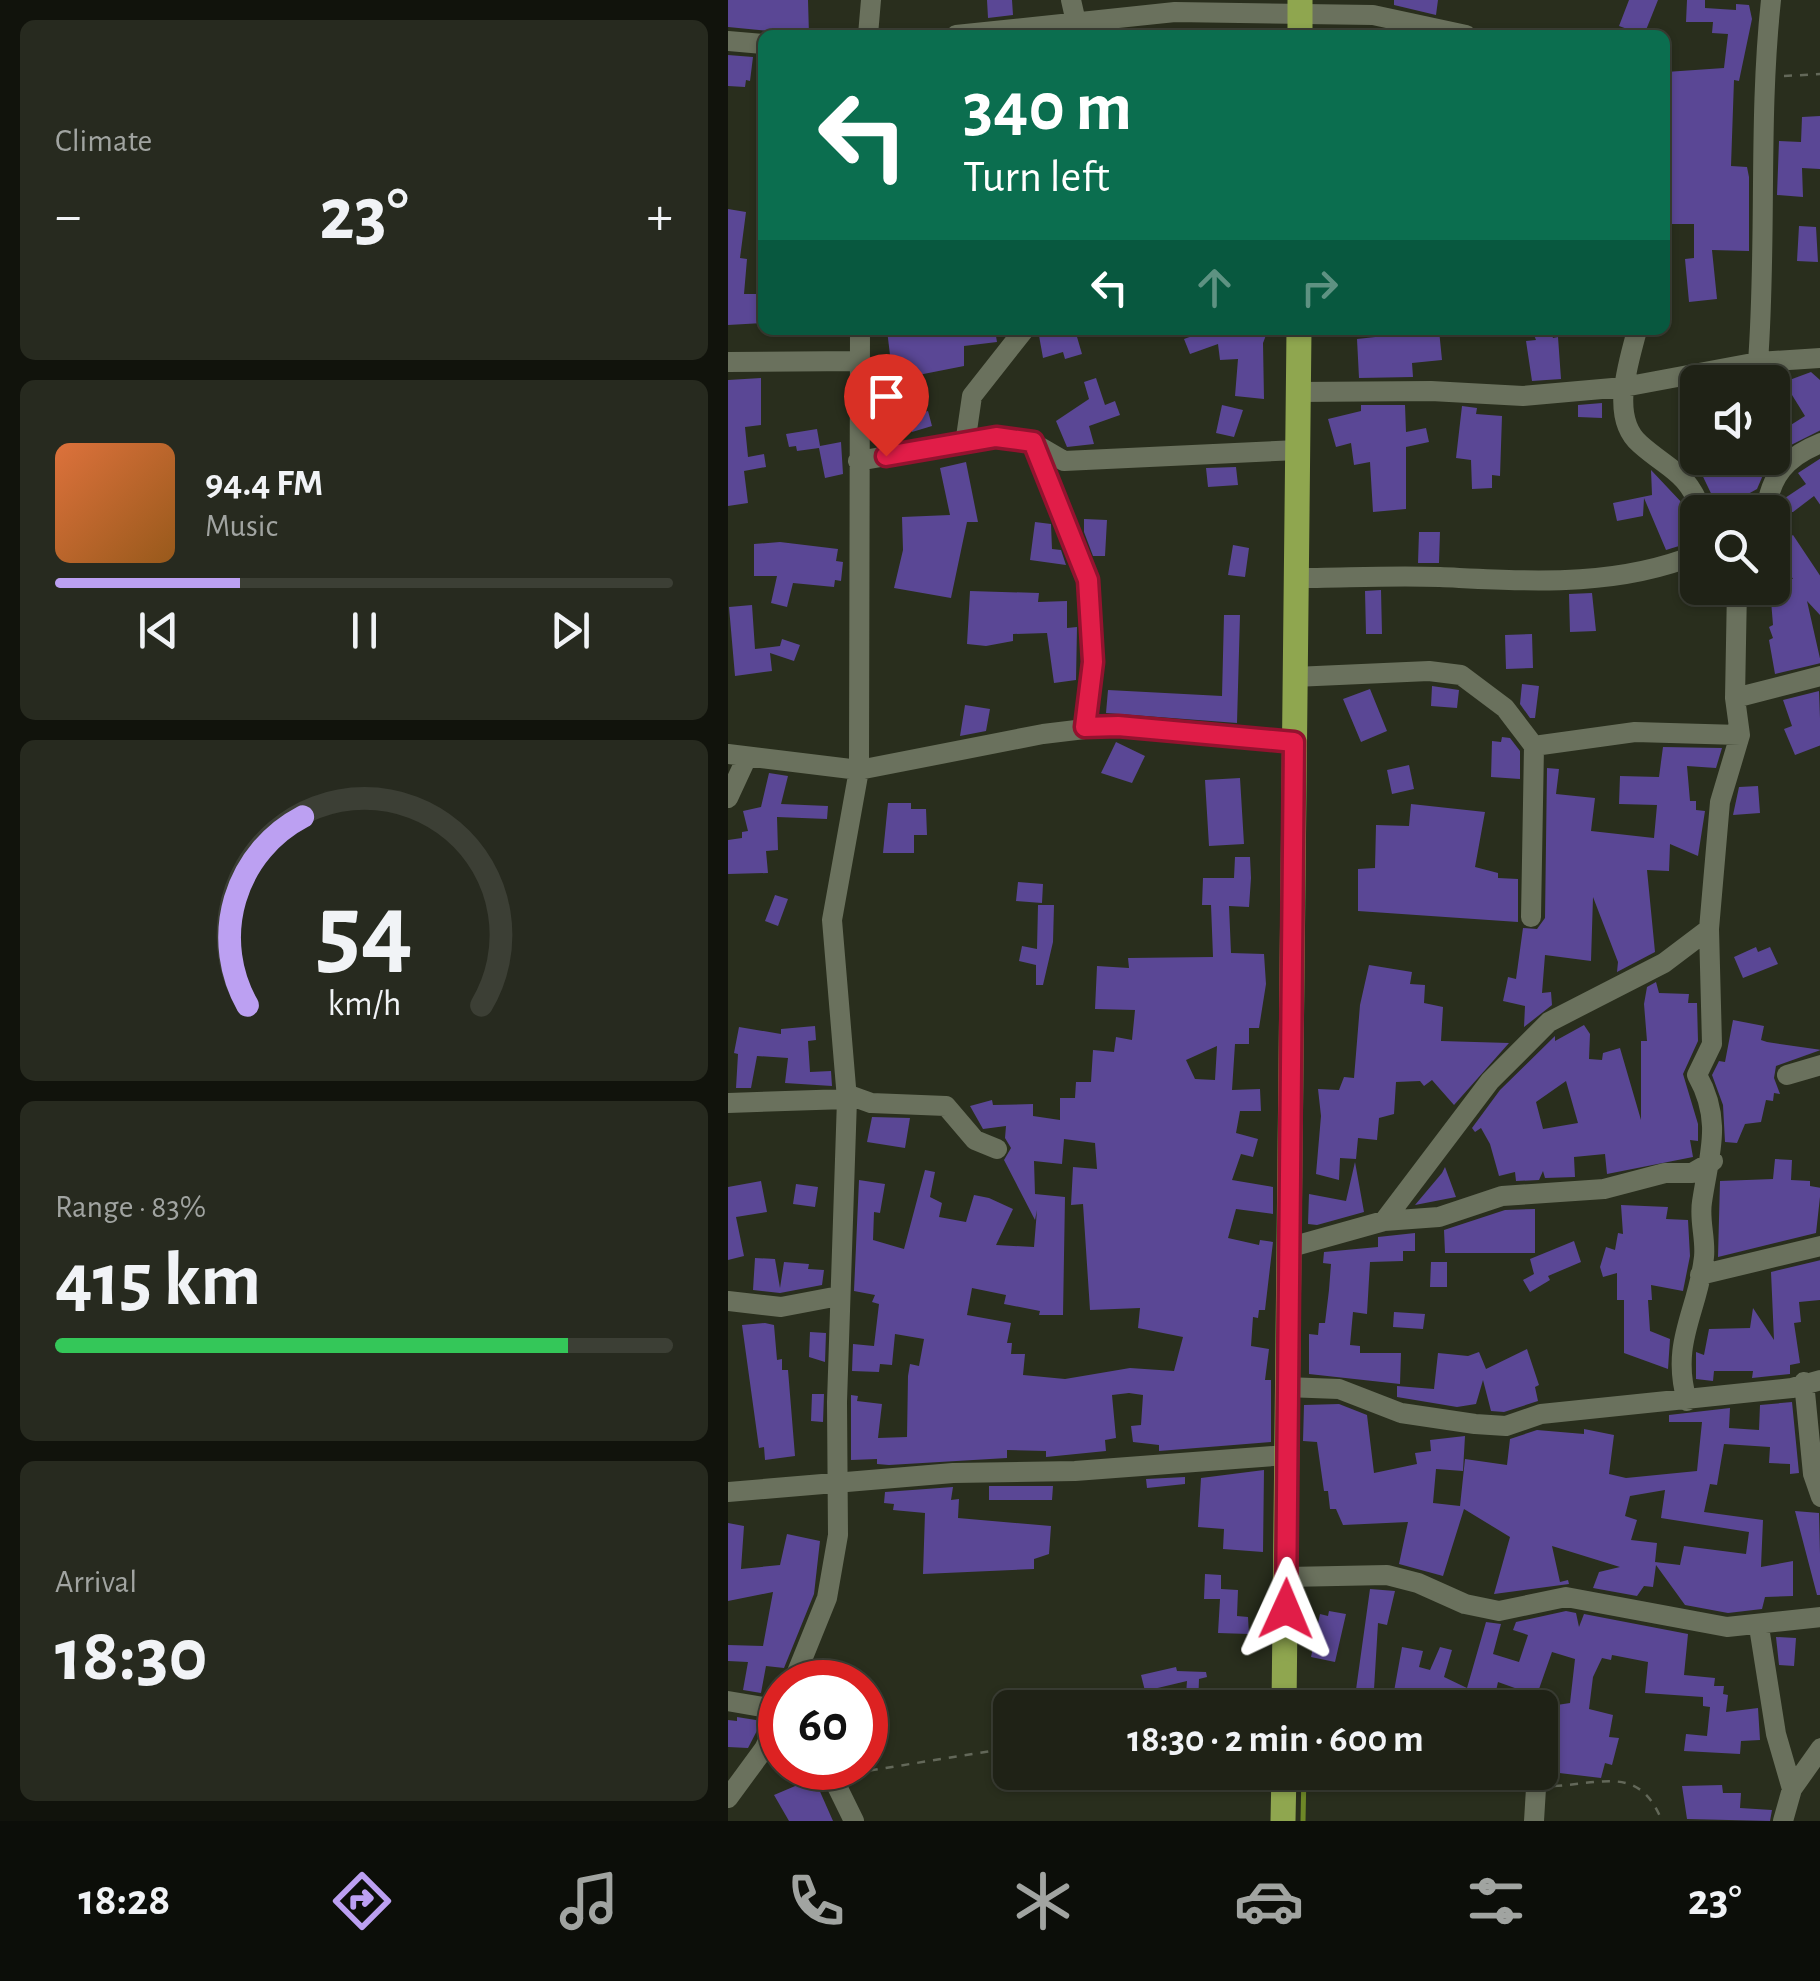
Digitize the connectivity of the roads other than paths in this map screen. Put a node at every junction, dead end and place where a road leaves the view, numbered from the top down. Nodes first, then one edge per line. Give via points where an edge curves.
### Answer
1 (871, 0) edge
2 (1071, 0) edge
3 (1771, 0) edge
4 (1300, 16) edge
5 (1071, 26) edge
6 (868, 30) edge
7 (1020, 30) edge
8 (1443, 30) edge
9 (728, 41) edge
10 (758, 44) edge
11 (860, 335) edge
12 (1020, 335) edge
13 (1298, 335) edge
14 (1635, 335) edge
15 (1820, 358) edge
16 (859, 361) junction
17 (728, 362) edge
18 (1758, 362) junction
19 (1624, 387) junction
20 (1297, 392) junction
21 (1033, 442) junction
22 (1820, 443) edge
23 (965, 444) junction
24 (1298, 450) junction
25 (858, 462) junction
26 (1693, 495) edge
27 (1770, 495) edge
28 (1680, 559) edge
29 (1294, 578) junction
30 (1737, 605) edge
31 (1820, 676) edge
32 (1294, 677) junction
33 (1735, 698) junction
34 (1085, 727) junction
35 (1740, 735) junction
36 (1294, 742) junction
37 (1534, 746) junction
38 (738, 756) edge
39 (859, 770) junction
40 (728, 798) edge
41 (1532, 917) dead end
42 (1709, 929) junction
43 (1820, 1065) edge
44 (1787, 1076) dead end
45 (847, 1096) junction
46 (728, 1103) edge
47 (997, 1149) dead end
48 (1713, 1162) junction
49 (1384, 1221) junction
50 (1820, 1246) edge
51 (1291, 1247) junction
52 (1700, 1276) junction
53 (840, 1296) junction
54 (728, 1300) edge
55 (1812, 1381) edge
56 (1286, 1387) junction
57 (1686, 1401) junction
58 (1287, 1455) junction
59 (838, 1481) junction
60 (728, 1492) edge
61 (1820, 1496) edge
62 (1287, 1576) junction
63 (1820, 1617) edge
64 (1759, 1627) junction
65 (804, 1660) edge
66 (1284, 1690) edge
67 (728, 1701) edge
68 (758, 1708) edge
69 (1820, 1748) edge
70 (758, 1757) edge
71 (1792, 1789) junction
72 (839, 1790) edge
73 (1284, 1790) edge
74 (1536, 1790) edge
75 (728, 1798) edge
76 (854, 1821) edge
77 (1283, 1821) edge
78 (1534, 1821) edge
79 (1783, 1821) edge

1 - 6 street
2 - 5 street
3 - 18 street via 1762,77 1765,272
4 - 5 street via 1175,12
4 - 8 street via 1373,15
5 - 7 street
9 - 10 street
11 - 16 street
12 - 23 street via 972,396
13 - 20 main road
14 - 19 street
15 - 18 street
16 - 17 street
16 - 25 street
18 - 19 street
19 - 20 street via 1523,396
19 - 26 street via 1629,430 1682,473
20 - 24 main road
21 - 23 street via 996,437
21 - 24 street via 1074,462
21 - 34 street via 1088,580 1093,662
22 - 27 street via 1774,476
23 - 25 street
24 - 29 main road
25 - 39 street
28 - 29 street via 1606,579 1540,583
29 - 32 main road
30 - 33 street
31 - 33 street
32 - 36 main road
32 - 37 street via 1429,670 1461,675 1506,708
33 - 35 street
34 - 36 street
34 - 39 street
35 - 37 street via 1636,732
35 - 42 street via 1720,802
36 - 51 main road
37 - 41 street
38 - 39 street
38 - 40 street
39 - 45 street via 832,920
42 - 48 street via 1712,1044 1696,1074 1709,1096
42 - 49 street via 1664,963 1549,1022 1490,1081
43 - 44 street
45 - 46 street
45 - 47 street via 946,1106 975,1140
45 - 53 street
48 - 49 street via 1692,1173 1664,1173 1604,1189 1502,1196 1440,1217
48 - 52 street via 1701,1204
49 - 51 street
50 - 52 street
51 - 56 main road
52 - 57 street via 1678,1371
53 - 54 street via 782,1307
53 - 59 street
55 - 57 street
55 - 61 street
56 - 57 street via 1340,1389 1401,1413 1506,1426 1541,1414
56 - 58 main road
58 - 59 street
58 - 62 main road
59 - 60 street
59 - 65 street via 838,1535 827,1598
62 - 64 street via 1387,1574 1498,1611 1566,1597
62 - 66 main road
63 - 64 street
64 - 71 street
67 - 68 street
69 - 71 street
70 - 75 street
71 - 79 street
72 - 76 street
73 - 77 main road
74 - 78 street

